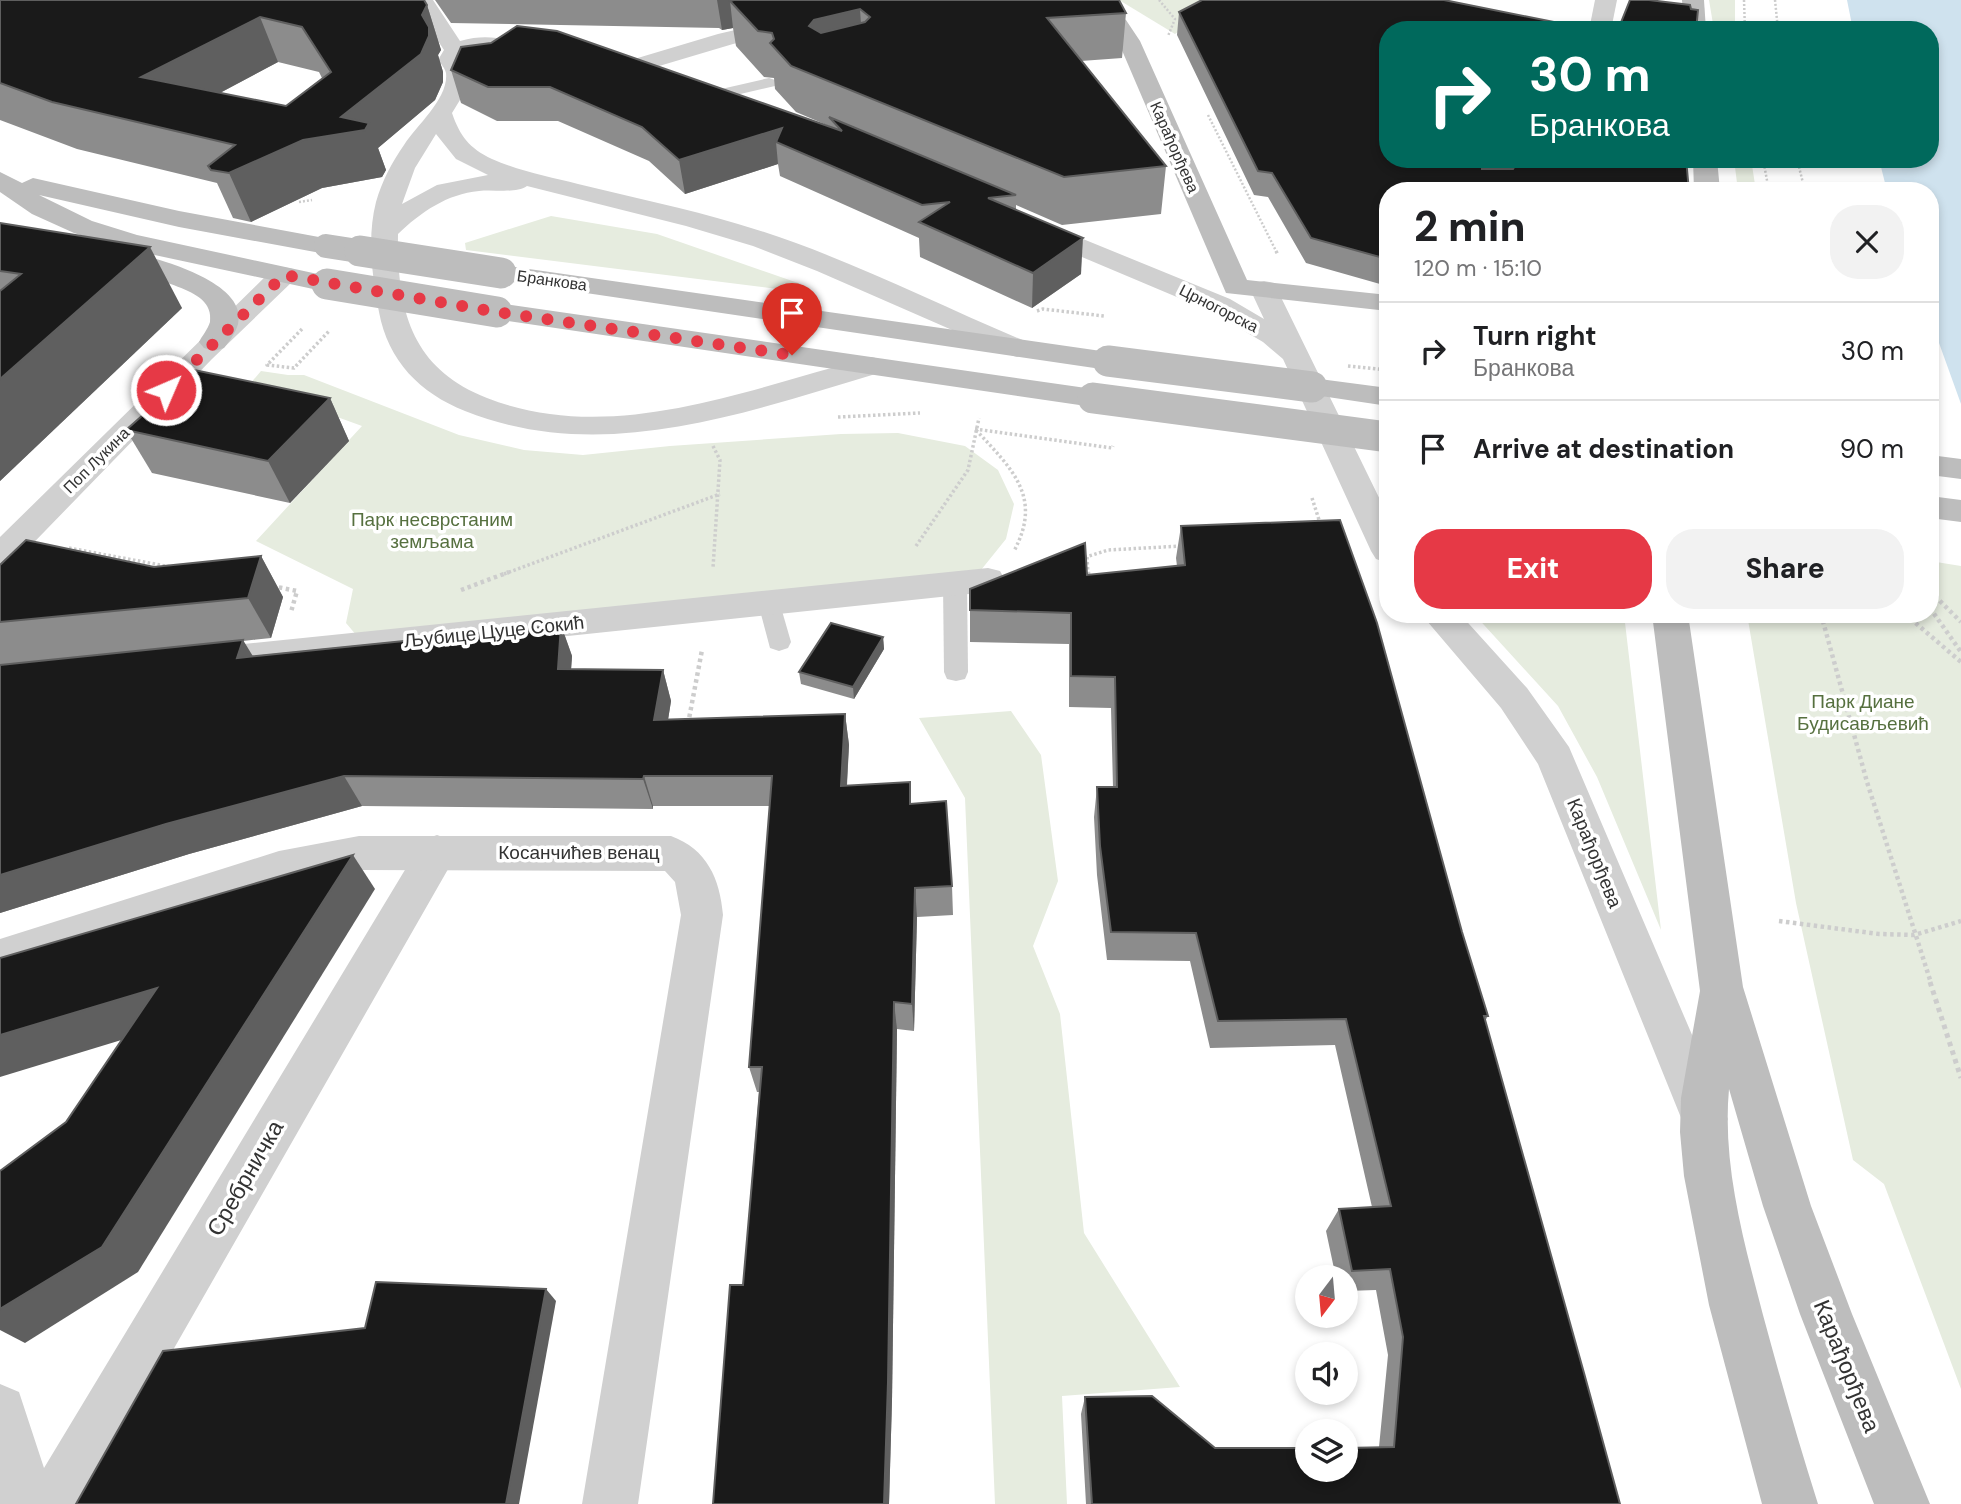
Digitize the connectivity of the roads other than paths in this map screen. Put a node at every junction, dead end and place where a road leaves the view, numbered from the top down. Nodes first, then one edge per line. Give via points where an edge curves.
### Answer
1 (422, 0) edge
2 (889, 0) edge
3 (1080, 0) edge
4 (1606, 0) edge
5 (1693, 0) edge
6 (1603, 21) edge
7 (1694, 21) edge
8 (416, 29) edge
9 (453, 60) junction
10 (613, 62) edge
11 (639, 65) junction
12 (769, 82) edge
13 (702, 84) junction
14 (758, 108) edge
15 (440, 113) junction
16 (0, 179) edge
17 (543, 184) junction
18 (1017, 220) edge
19 (83, 227) junction
20 (387, 229) junction
21 (1137, 269) junction
22 (284, 275) junction
23 (1250, 288) junction
24 (1379, 302) edge
25 (214, 342) junction
26 (1017, 348) junction
27 (1295, 355) junction
28 (872, 366) junction
29 (1379, 396) edge
30 (1379, 436) edge
31 (1939, 466) edge
32 (1961, 469) edge
33 (1939, 508) edge
34 (1961, 511) edge
35 (1379, 532) edge
36 (0, 558) edge
37 (972, 582) joint
38 (770, 603) junction
39 (1447, 623) edge
40 (1671, 623) edge
41 (779, 642) dead end
42 (186, 663) edge
43 (956, 672) dead end
44 (437, 852) junction
45 (0, 958) edge
46 (1721, 987) junction
47 (1705, 1119) junction
48 (0, 1411) edge
49 (27, 1504) edge
50 (54, 1504) edge
51 (610, 1504) edge
52 (1790, 1504) edge
53 (1902, 1504) edge

1 - 9 street
2 - 11 street
3 - 23 main road, Карађорђева via 1118,25 1129,41
4 - 6 street
5 - 7 main road
8 - 9 street
9 - 9 street via 483,42 520,54 481,70
9 - 15 street
10 - 11 street
11 - 13 street
12 - 13 lane
13 - 14 street
15 - 17 street via 457,149 494,169
15 - 20 street via 401,171 389,203
16 - 19 main road, Бранкова via 41,208
16 - 26 main road, Бранкова, bridge via 326,246
17 - 20 street via 488,183 445,190 424,198
17 - 26 street via 760,239 869,281
18 - 21 street, Црногорска
19 - 22 main road, Бранкова
19 - 25 main road via 115,251 186,279 214,296 224,322
20 - 28 street via 385,264 395,328 412,363 450,393 502,415 573,425 646,421 710,411
21 - 23 street, Црногорска
21 - 27 street, Црногорска via 1220,305 1273,336
22 - 25 street, Поп Лукина
22 - 28 main road, Бранкова, bridge via 497,312
23 - 24 main road
23 - 27 street, Карађорђева
25 - 36 street, Поп Лукина
26 - 29 main road, Бранкова, bridge
27 - 35 street, Карађорђева
28 - 30 main road, Бранкова, bridge
31 - 32 main road
33 - 34 main road
37 - 38 street, Љубице Цуце Сокић
37 - 43 lane
38 - 41 lane
38 - 42 street, Љубице Цуце Сокић
39 - 47 street, Карађорђева via 1514,698 1555,758
40 - 46 main road, Карађорђева
44 - 45 street, Косанчићев венац via 359,853 279,869
44 - 50 street, Сребрничка
44 - 51 street, Косанчићев венац via 671,853 693,870 701,892 702,915
46 - 47 main road, Карађорђева via 1705,1076
46 - 53 main road, Карађорђева via 1787,1206
47 - 52 main road, Карађорђева via 1720,1244
48 - 49 street

